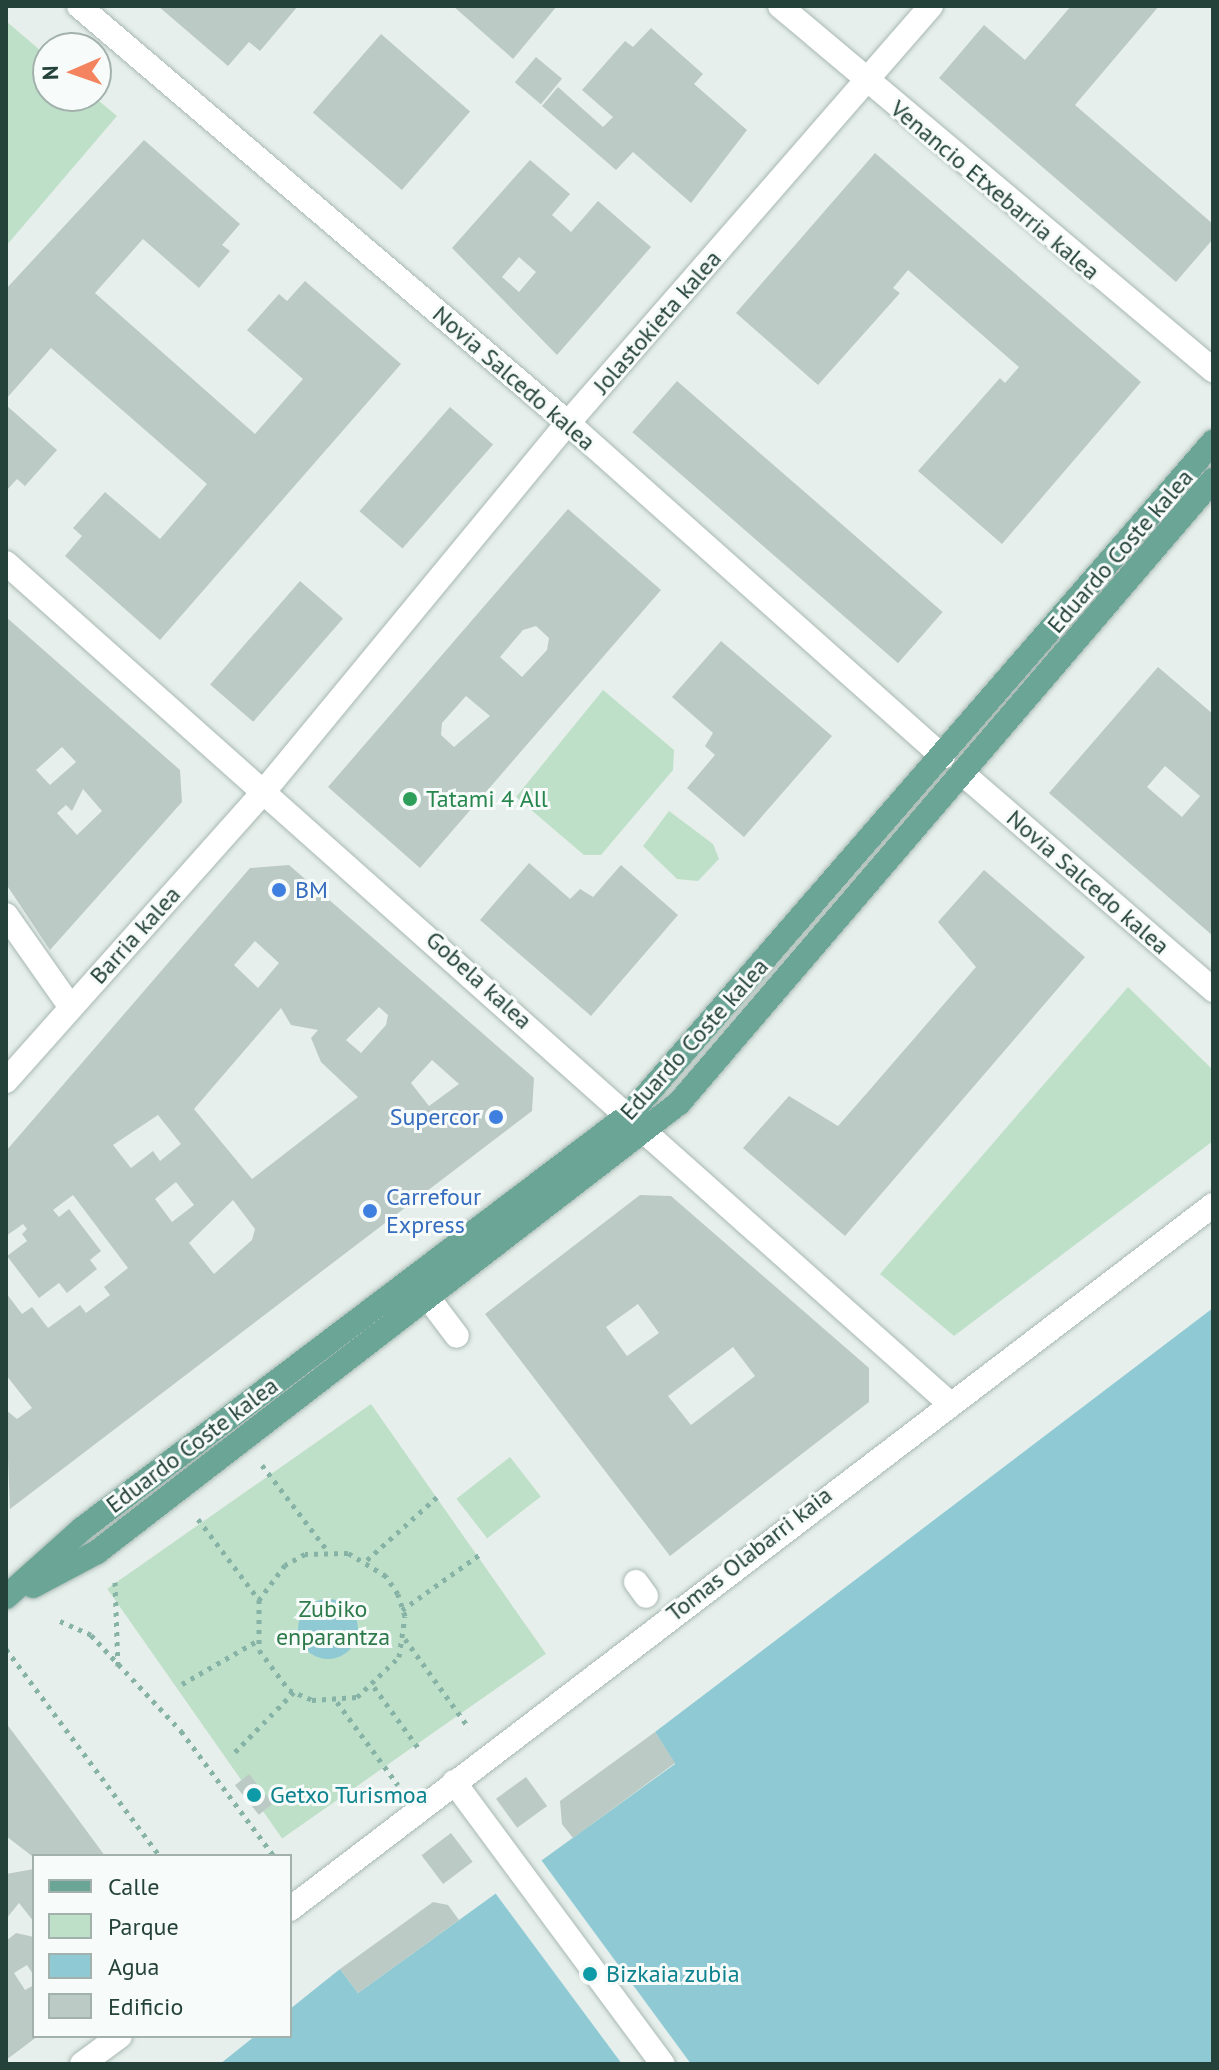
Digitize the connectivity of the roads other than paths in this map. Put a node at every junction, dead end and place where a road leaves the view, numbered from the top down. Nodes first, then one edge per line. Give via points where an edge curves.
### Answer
1 (79, 6) edge
2 (780, 6) edge
3 (931, 6) edge
4 (866, 82) junction
5 (1213, 370) edge
6 (568, 423) junction
7 (1213, 442) edge
8 (1213, 480) edge
9 (6, 563) edge
10 (943, 757) junction
11 (962, 773) junction
12 (265, 790) junction
13 (6, 915) edge
14 (1213, 990) edge
15 (70, 1006) junction
16 (6, 1081) edge
17 (630, 1114) junction
18 (648, 1131) junction
19 (1213, 1205) edge
20 (429, 1299) junction
21 (457, 1336) dead end
22 (948, 1402) junction
23 (6, 1598) edge
24 (454, 1782) junction
25 (292, 1907) edge
26 (117, 2038) edge
27 (82, 2064) edge
28 (663, 2064) edge

1 - 6 street, Novia Salcedo kalea
2 - 4 street, Venancio Etxebarria kalea
3 - 4 street, Jolastokieta kalea
4 - 5 street, Venancio Etxebarria kalea
4 - 6 street, Jolastokieta kalea
6 - 10 street, Novia Salcedo kalea
6 - 12 street, Jolastokieta kalea
7 - 10 main road, Eduardo Coste kalea
8 - 11 main road, Eduardo Coste kalea
9 - 12 street, Gobela kalea
10 - 17 main road, Eduardo Coste kalea
11 - 14 street, Novia Salcedo kalea
11 - 18 main road, Eduardo Coste kalea
12 - 15 street, Barria kalea
12 - 17 street, Gobela kalea
13 - 15 street
15 - 16 street, Barria kalea
17 - 18 street, Gobela kalea
17 - 23 main road, Eduardo Coste kalea via 94,1520
18 - 20 main road, Eduardo Coste kalea
18 - 22 street, Gobela kalea
19 - 22 street, Tomas Olabarri kaia
20 - 21 street
20 - 23 main road, Eduardo Coste kalea via 97,1552
22 - 24 street, Tomas Olabarri kaia
24 - 25 street, Tomas Olabarri kaia
24 - 28 street
26 - 27 street

